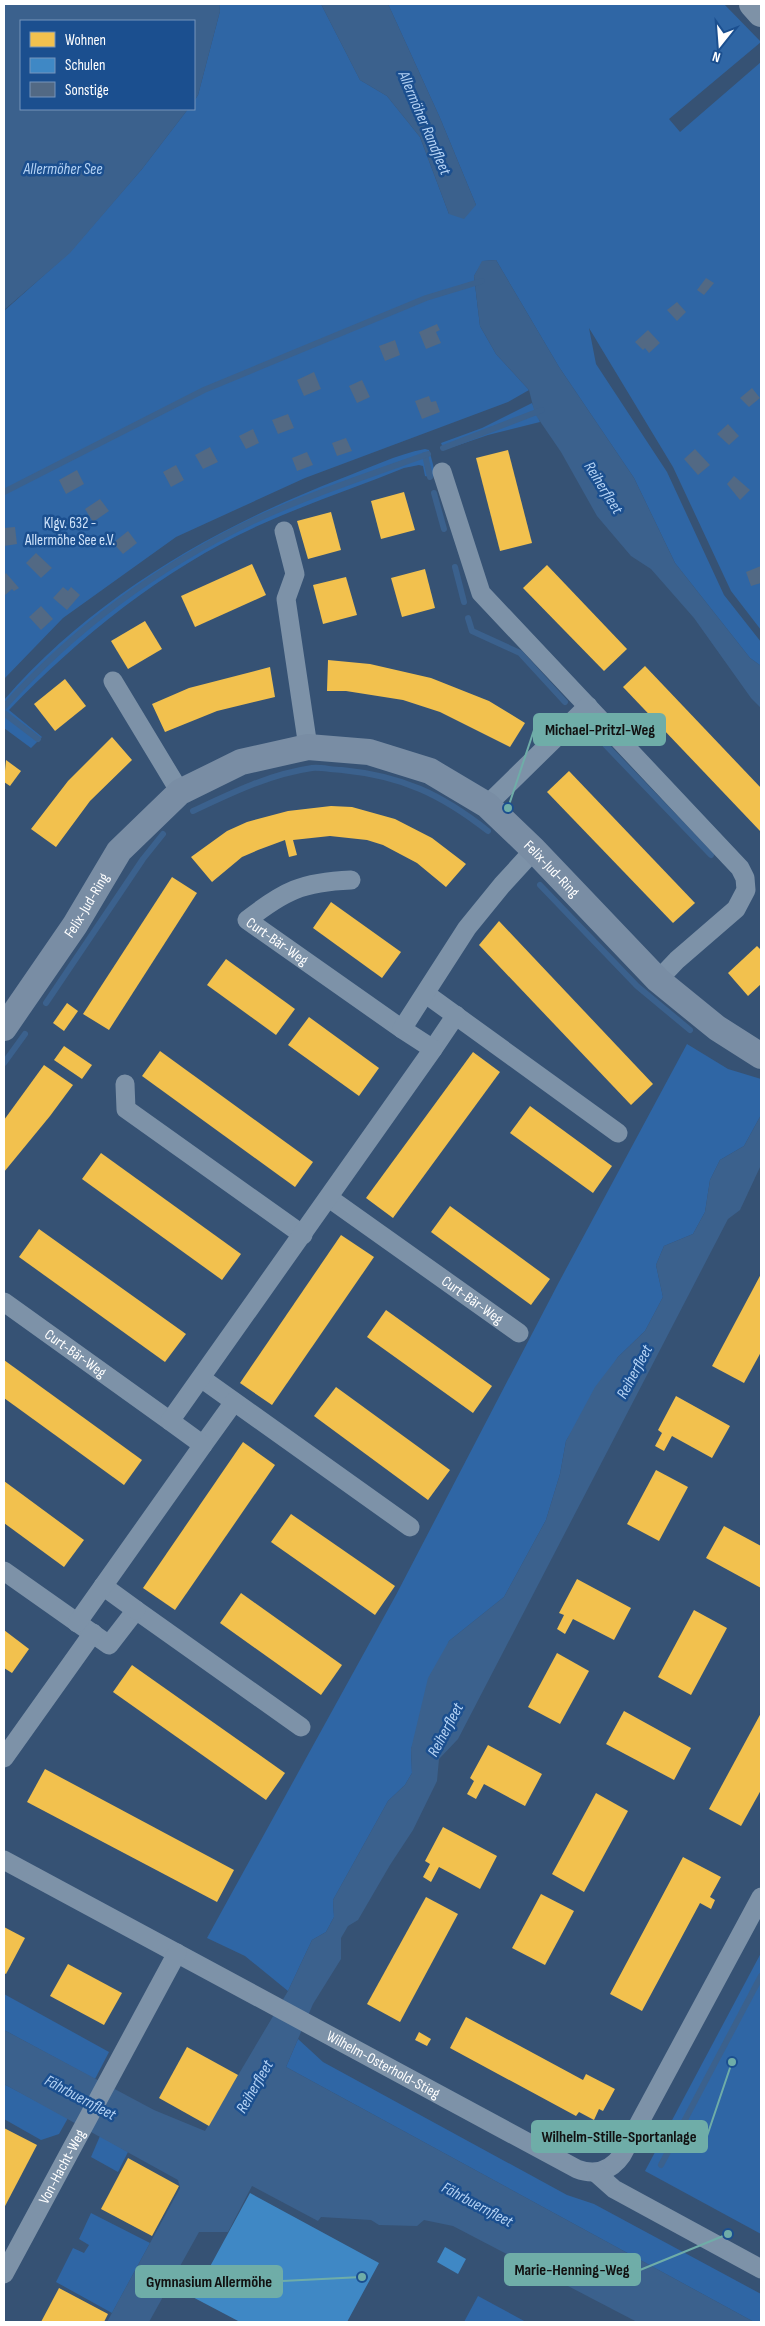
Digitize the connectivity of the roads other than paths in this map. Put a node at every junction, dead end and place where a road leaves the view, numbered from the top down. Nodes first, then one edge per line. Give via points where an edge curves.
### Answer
1 (753, 4) edge
2 (761, 13) edge
3 (442, 472) dead end
4 (284, 531) dead end
5 (113, 681) dead end
6 (588, 706) junction
7 (308, 747) junction
8 (180, 792) junction
9 (487, 805) junction
10 (534, 850) junction
11 (351, 880) dead end
12 (658, 980) junction
13 (426, 994) junction
14 (456, 1015) junction
15 (4, 1028) edge
16 (402, 1029) junction
17 (433, 1049) junction
18 (761, 1056) edge
19 (124, 1084) dead end
20 (618, 1133) dead end
21 (329, 1198) junction
22 (303, 1235) junction
23 (4, 1302) edge
24 (519, 1333) dead end
25 (201, 1378) junction
26 (234, 1402) junction
27 (170, 1421) junction
28 (203, 1445) junction
29 (410, 1527) dead end
30 (4, 1571) edge
31 (103, 1586) junction
32 (136, 1610) junction
33 (77, 1623) junction
34 (93, 1633) junction
35 (301, 1727) dead end
36 (4, 1758) edge
37 (4, 1860) edge
38 (761, 1897) edge
39 (177, 1953) junction
40 (596, 2173) junction
41 (761, 2269) edge
42 (4, 2274) edge

1 - 2 highway
3 - 6 street via 481,593
4 - 7 street via 295,574 286,599
5 - 8 street
6 - 9 street
6 - 12 street via 740,868 745,878 746,890 736,909
7 - 8 street, Felix-Jud-Ring via 241,762
7 - 9 street, Felix-Jud-Ring via 369,752 430,771
8 - 15 street, Felix-Jud-Ring via 120,851 74,926
9 - 10 street, Felix-Jud-Ring
10 - 12 street, Felix-Jud-Ring
10 - 13 street via 466,928
11 - 16 street, Curt-Bär-Weg via 291,889 247,920
12 - 18 street, Felix-Jud-Ring via 717,1028
13 - 14 street
13 - 16 street
14 - 17 street
14 - 20 street
16 - 17 street, Curt-Bär-Weg
17 - 21 street
19 - 22 street via 126,1109
21 - 22 street
21 - 24 street, Curt-Bär-Weg
22 - 25 street
23 - 27 street, Curt-Bär-Weg
25 - 26 street
25 - 27 street
26 - 28 street
26 - 29 street
27 - 28 street, Curt-Bär-Weg
28 - 31 street
30 - 33 street
31 - 32 street
31 - 33 street
32 - 34 street via 109,1645
32 - 35 street
33 - 34 street
34 - 36 street
37 - 39 street, Wilhelm-Osterhold-Stieg
38 - 40 street via 622,2155 614,2165
39 - 40 street, Wilhelm-Osterhold-Stieg via 577,2169
39 - 42 street, Von-Hacht-Weg
40 - 41 street, Wilhelm-Osterhold-Stieg via 614,2189

